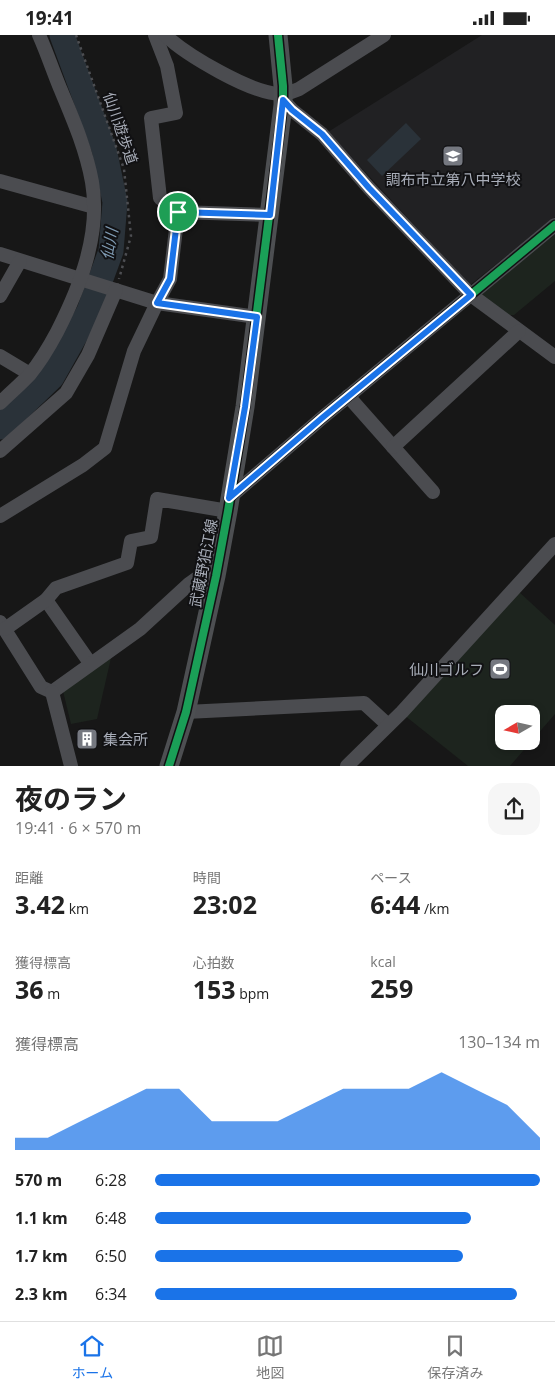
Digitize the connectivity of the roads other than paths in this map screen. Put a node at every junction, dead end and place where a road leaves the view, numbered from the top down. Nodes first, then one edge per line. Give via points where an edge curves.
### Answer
1 (39, 35) edge
2 (155, 35) edge
3 (165, 35) edge
4 (278, 35) edge
5 (384, 35) edge
6 (283, 97) junction
7 (0, 181) edge
8 (94, 207) junction
9 (178, 212) junction
10 (270, 215) junction
11 (555, 225) edge
12 (0, 255) edge
13 (20, 261) junction
14 (84, 280) junction
15 (116, 290) junction
16 (471, 295) junction
17 (0, 296) edge
18 (157, 303) junction
19 (257, 317) junction
20 (519, 331) junction
21 (0, 357) edge
22 (555, 357) edge
23 (30, 374) junction
24 (348, 396) junction
25 (0, 403) edge
26 (393, 447) junction
27 (0, 451) edge
28 (433, 492) dead end
29 (228, 505) junction
30 (0, 516) edge
31 (555, 545) edge
32 (216, 576) junction
33 (46, 600) junction
34 (3, 625) edge
35 (90, 663) junction
36 (52, 691) junction
37 (186, 712) junction
38 (388, 725) junction
39 (71, 766) edge
40 (169, 766) edge
41 (347, 766) edge

1 - 8 street via 80,138 92,183
2 - 9 street via 166,66 176,113 151,118 160,199
3 - 6 street via 207,64 254,88
4 - 6 main road, 武蔵野狛江線
5 - 6 street
6 - 10 main road, 武蔵野狛江線
6 - 16 street via 292,110 322,134
7 - 8 street
8 - 14 street
9 - 10 street
9 - 18 street via 170,279
10 - 19 main road, 武蔵野狛江線
11 - 16 street
12 - 13 street
13 - 14 street
13 - 17 street
14 - 15 street
14 - 23 street via 45,354
15 - 18 street
15 - 27 street via 88,355 66,393
16 - 20 street
16 - 24 street
18 - 19 street
18 - 30 street via 134,351 105,448
19 - 29 main road, 武蔵野狛江線
20 - 22 street
20 - 26 street
21 - 23 street
23 - 25 street
24 - 26 street
24 - 29 street
26 - 28 street
29 - 32 main road, 武蔵野狛江線
29 - 33 street via 157,499 151,537 132,541 127,563 56,588
31 - 38 street
32 - 35 street via 196,579 140,629
32 - 37 main road, 武蔵野狛江線
33 - 34 street
33 - 35 street
34 - 36 street via 41,687
35 - 36 street
36 - 39 street
37 - 38 street via 364,703
37 - 40 main road, 武蔵野狛江線
38 - 41 street

